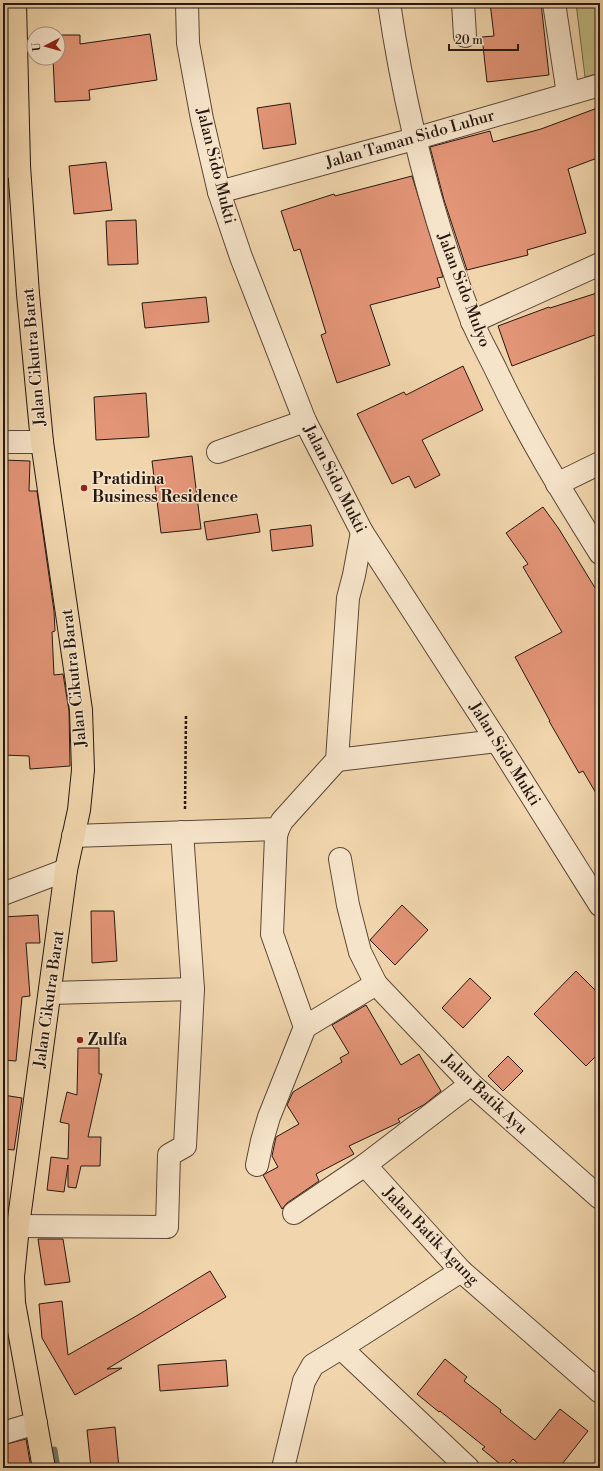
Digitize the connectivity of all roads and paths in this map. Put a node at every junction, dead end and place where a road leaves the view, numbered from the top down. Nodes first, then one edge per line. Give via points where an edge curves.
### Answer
1 (15, 3) edge
2 (187, 3) edge
3 (389, 3) edge
4 (463, 3) edge
5 (554, 3) edge
6 (465, 36) dead end
7 (600, 85) edge
8 (568, 94) junction
9 (414, 139) junction
10 (11, 166) edge
11 (219, 192) junction
12 (600, 264) edge
13 (472, 322) junction
14 (306, 421) junction
15 (3, 442) edge
16 (42, 442) junction
17 (218, 452) dead end
18 (600, 463) edge
19 (557, 484) junction
20 (362, 532) junction
21 (600, 553) edge
22 (186, 714) dead end
23 (497, 741) junction
24 (336, 760) junction
25 (278, 829) junction
26 (183, 832) junction
27 (73, 836) junction
28 (340, 859) dead end
29 (66, 870) junction
30 (3, 894) edge
31 (598, 898) edge
32 (376, 984) junction
33 (193, 989) junction
34 (50, 993) junction
35 (305, 1027) junction
36 (472, 1084) junction
37 (257, 1165) dead end
38 (365, 1166) junction
39 (600, 1198) edge
40 (294, 1213) dead end
41 (18, 1226) junction
42 (461, 1271) junction
43 (341, 1348) junction
44 (600, 1392) edge
45 (36, 1424) junction
46 (3, 1433) edge
47 (41, 1466) edge
48 (283, 1468) edge
49 (468, 1468) edge

1 - 10 main road, Jalan Cikutra Barat
2 - 11 street, Jalan Sido Mukti via 188,43
3 - 9 street, Jalan Sido Mulyo
4 - 6 street
5 - 8 street
7 - 8 street, Jalan Taman Sido Luhur
8 - 9 street, Jalan Taman Sido Luhur
9 - 11 street, Jalan Taman Sido Luhur
9 - 13 street, Jalan Sido Mulyo via 437,220
10 - 16 main road, Jalan Cikutra Barat via 28,294
11 - 14 street, Jalan Sido Mukti via 241,257
12 - 13 street
13 - 19 street, Jalan Sido Mulyo
14 - 17 street
14 - 20 street, Jalan Sido Mukti
15 - 16 street
16 - 27 main road, Jalan Cikutra Barat via 81,710 84,770
18 - 19 street
19 - 21 street, Jalan Sido Mulyo
20 - 23 street, Jalan Sido Mukti
20 - 24 street via 346,610
22 - 26 path
23 - 24 street
23 - 31 street, Jalan Sido Mukti
24 - 25 street via 282,821
25 - 26 street
25 - 35 street via 272,934
26 - 27 street
26 - 33 street
27 - 29 main road, Jalan Cikutra Barat
28 - 32 street, Jalan Batik Ayu via 360,952
29 - 30 street
29 - 34 main road, Jalan Cikutra Barat
32 - 35 street
32 - 36 street, Jalan Batik Ayu
33 - 34 street
33 - 41 street via 185,1146 169,1155 167,1227
34 - 41 main road, Jalan Cikutra Barat
35 - 37 street via 269,1117
36 - 38 street
36 - 39 street, Jalan Batik Ayu
38 - 40 street
38 - 42 street, Jalan Batik Agung
41 - 45 main road, Jalan Cikutra Barat via 13,1277 14,1303
42 - 43 street
42 - 44 street, Jalan Batik Agung
43 - 48 street via 313,1365 304,1381
43 - 49 street
45 - 46 street
45 - 47 main road, Jalan Cikutra Barat

